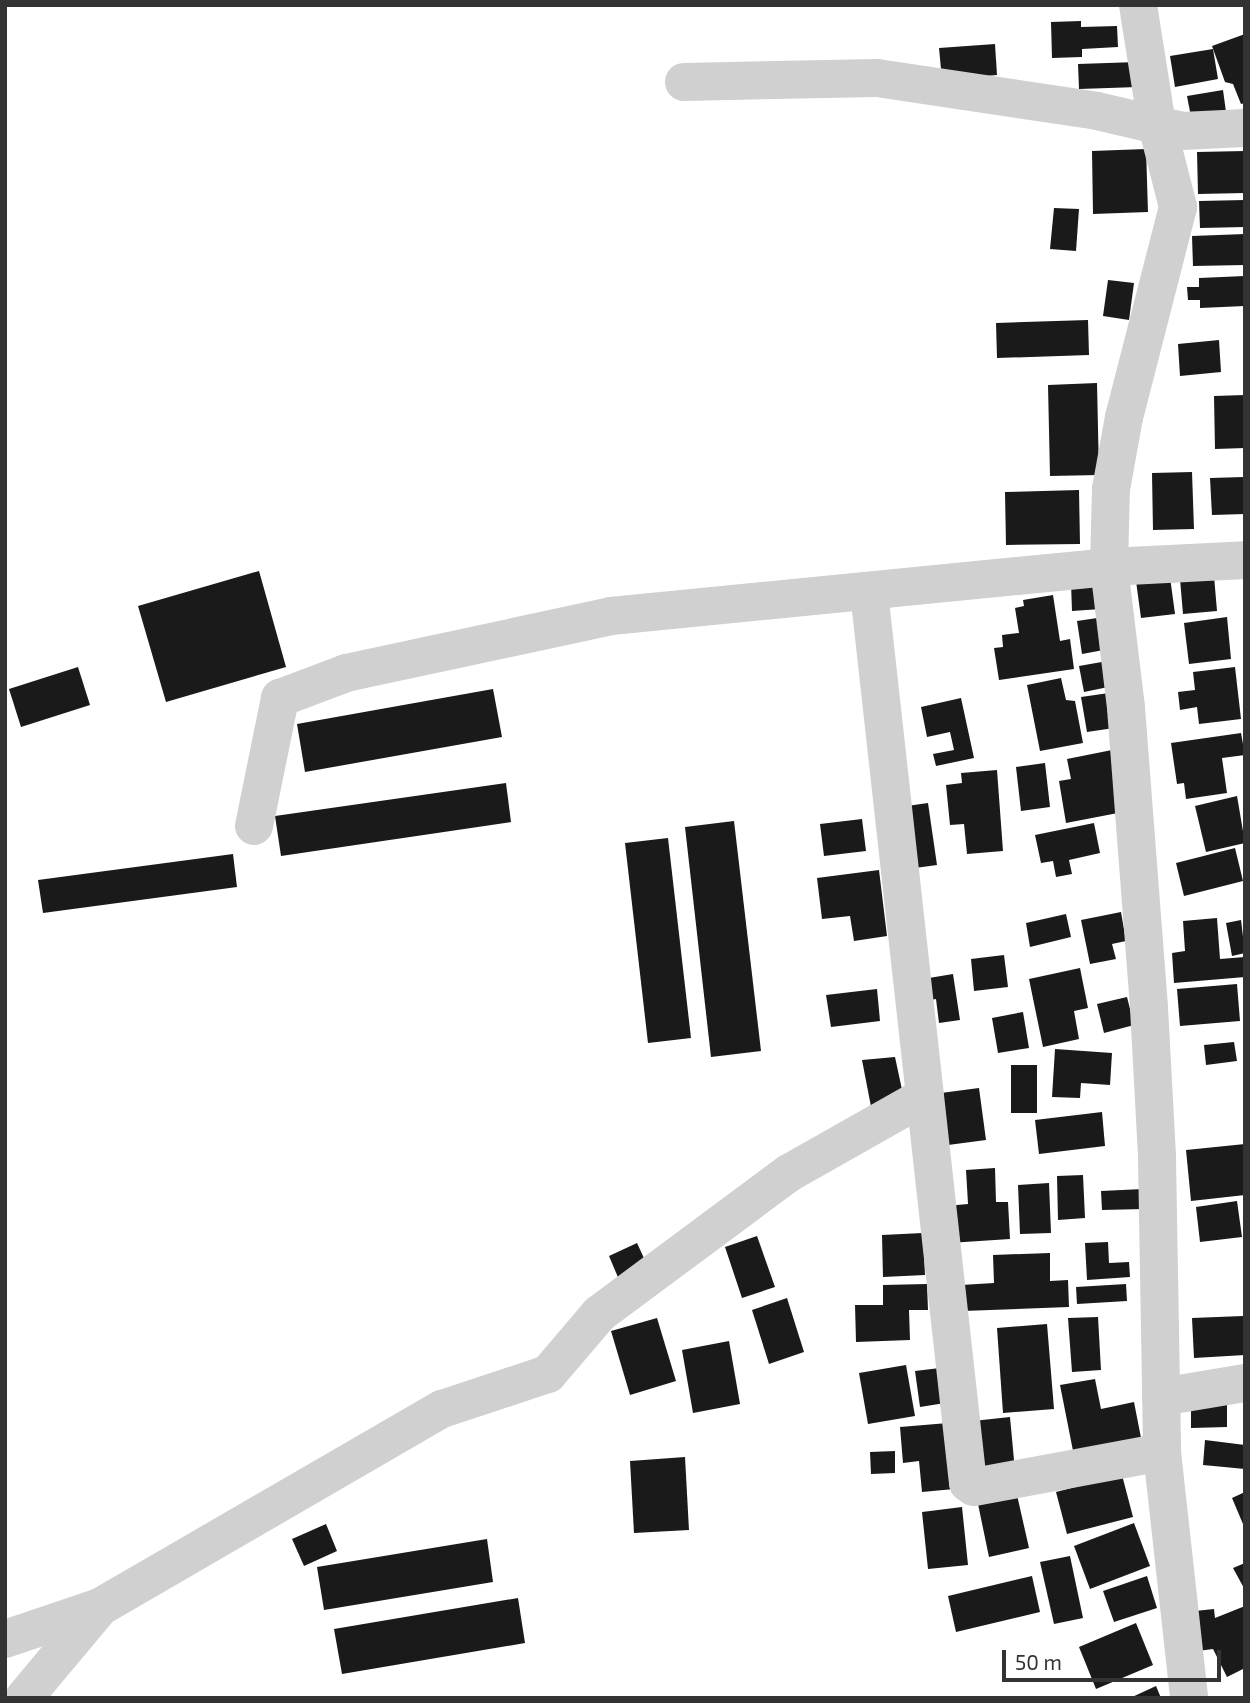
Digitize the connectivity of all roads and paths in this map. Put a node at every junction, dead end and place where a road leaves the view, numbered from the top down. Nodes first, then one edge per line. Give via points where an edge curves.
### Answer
1 (1138, 5) edge
2 (684, 82) dead end
3 (1157, 125) junction
4 (1245, 128) edge
5 (1245, 560) edge
6 (1109, 567) junction
7 (869, 592) junction
8 (254, 826) dead end
9 (925, 1096) junction
10 (1245, 1383) edge
11 (1161, 1397) junction
12 (1162, 1452) junction
13 (100, 1607) junction
14 (5, 1639) edge
15 (24, 1698) edge
16 (1189, 1698) edge

1 - 3 street
2 - 3 street via 877,78 1097,111
3 - 4 street via 1182,131
3 - 6 street via 1178,207 1124,417 1111,489
5 - 6 street
6 - 7 street
6 - 11 street via 1126,708 1149,1008
7 - 8 street via 611,617 346,673 280,698
7 - 9 street
9 - 12 street via 969,1485
9 - 13 street via 789,1172 599,1314 548,1374 432,1415
10 - 11 street
11 - 12 street
12 - 16 street
13 - 14 street
13 - 15 street

